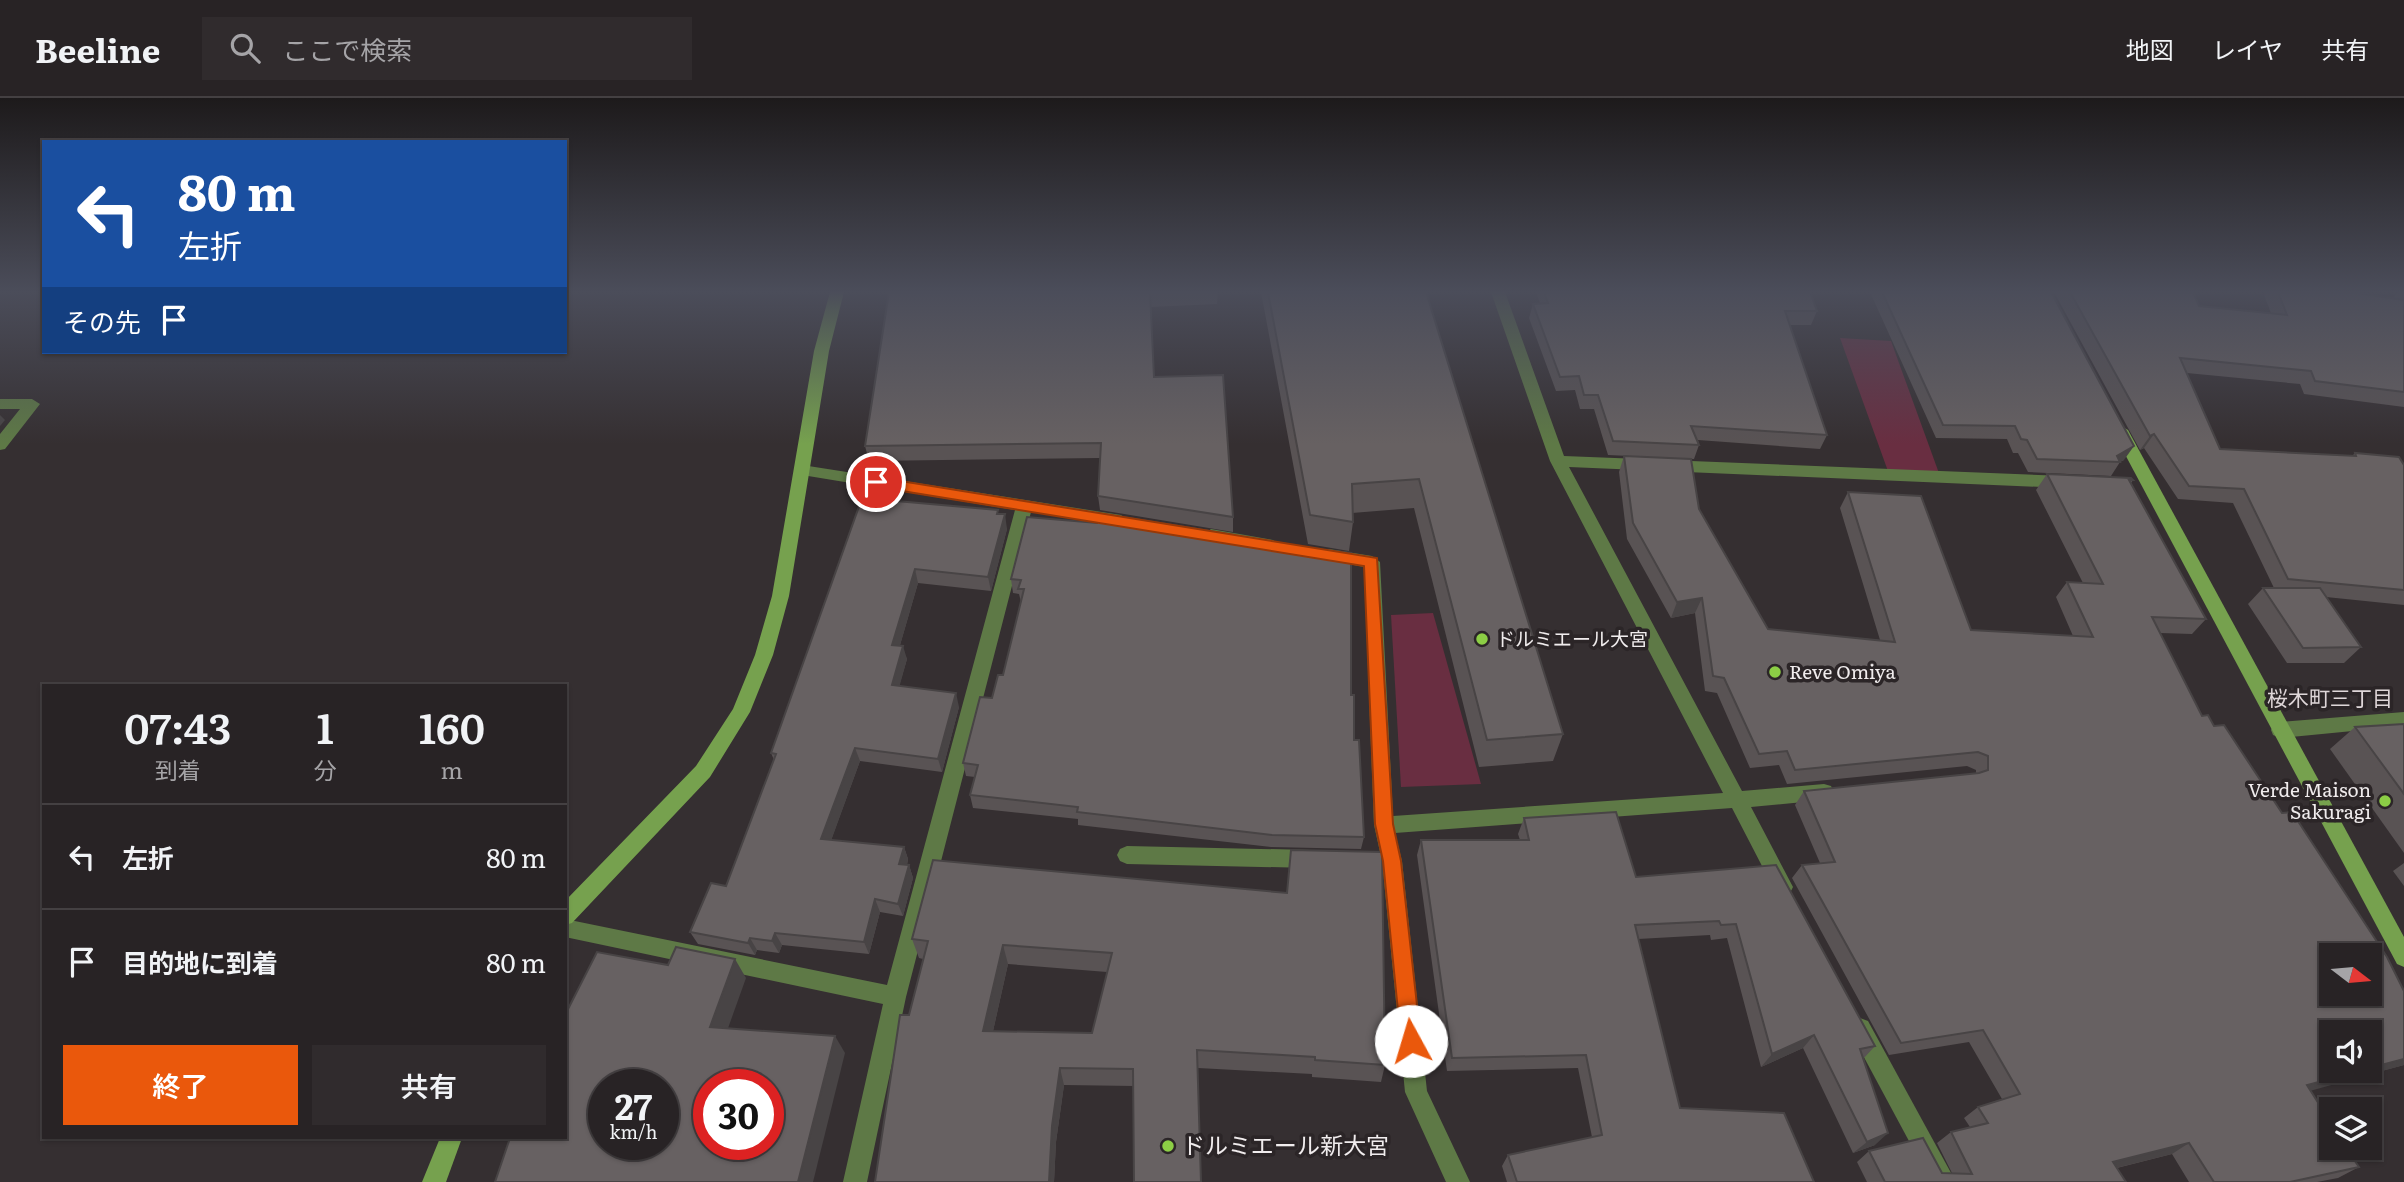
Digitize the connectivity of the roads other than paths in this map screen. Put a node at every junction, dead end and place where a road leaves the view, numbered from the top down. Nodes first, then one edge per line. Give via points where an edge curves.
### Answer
1 (825, 343) edge
2 (1516, 343) edge
3 (0, 404) edge
4 (2115, 419) edge
5 (0, 445) edge
6 (1558, 461) junction
7 (803, 470) junction
8 (2079, 482) edge
9 (1024, 507) junction
10 (1140, 524) edge
11 (1193, 532) edge
12 (1289, 548) edge
13 (1317, 553) edge
14 (2404, 719) edge
15 (2280, 730) junction
16 (1845, 789) edge
17 (1736, 800) junction
18 (1384, 824) junction
19 (1127, 855) dead end
20 (1336, 860) edge
21 (1794, 908) edge
22 (567, 914) edge
23 (567, 928) edge
24 (2404, 957) edge
25 (895, 997) junction
26 (1853, 1015) edge
27 (451, 1139) edge
28 (435, 1182) edge
29 (855, 1182) edge
30 (1458, 1182) edge
31 (1944, 1182) edge

1 - 7 street via 809,410
2 - 6 street
3 - 5 street via 32,404
4 - 15 street via 2142,485
6 - 8 street
6 - 17 street
7 - 9 street
7 - 22 street via 769,641 747,699 708,766
9 - 10 street
9 - 25 street
11 - 12 street
13 - 18 street via 1372,562
14 - 15 street
15 - 24 street
16 - 17 street
17 - 18 street
17 - 21 street
18 - 30 street via 1416,1093
19 - 20 street
23 - 25 street
25 - 29 street
26 - 31 street
27 - 28 street

